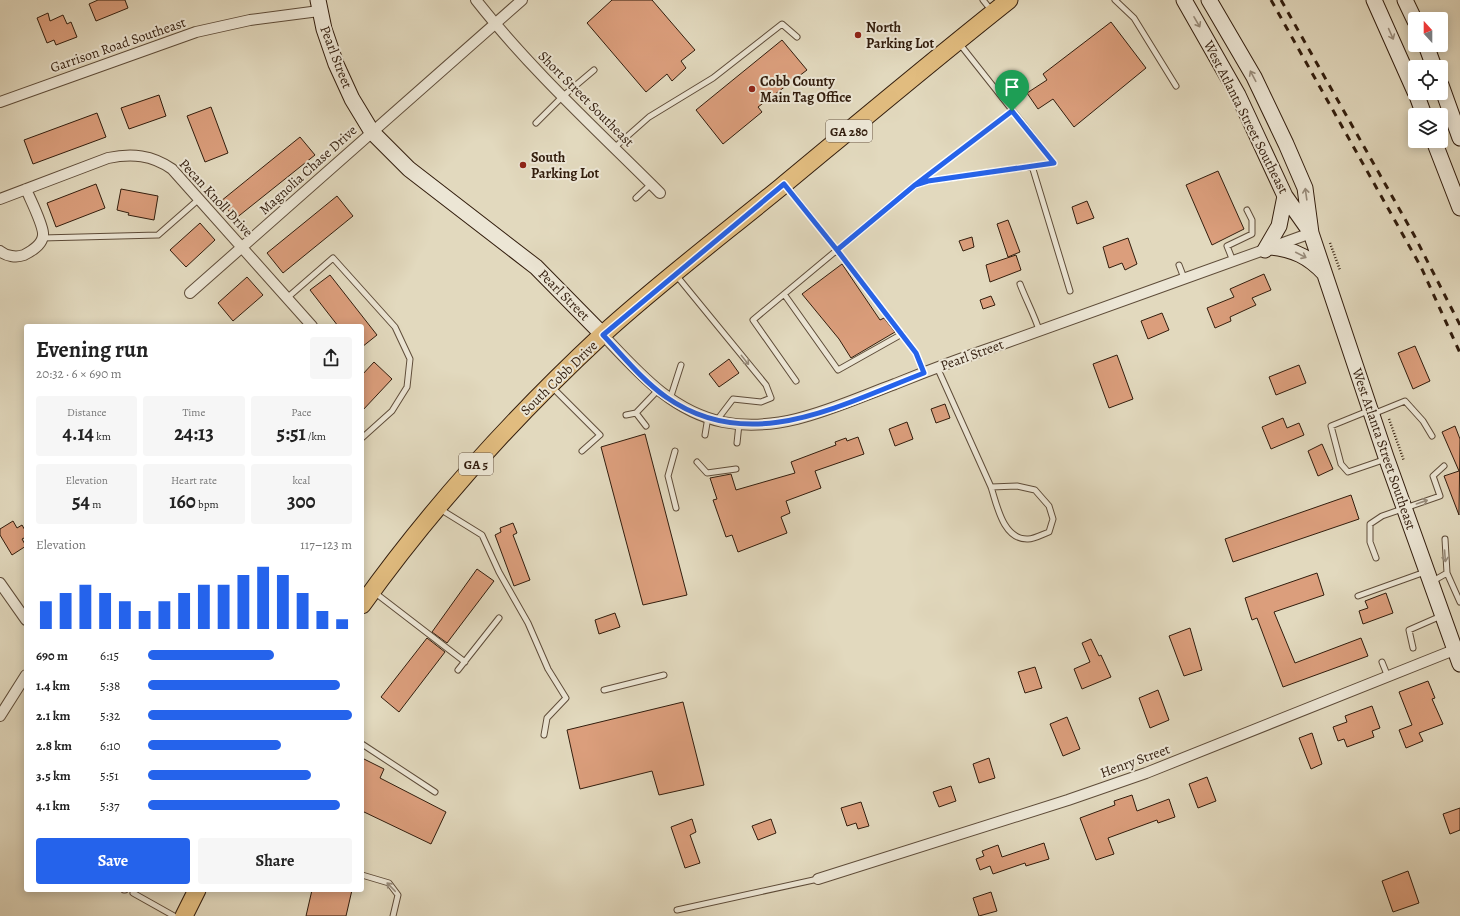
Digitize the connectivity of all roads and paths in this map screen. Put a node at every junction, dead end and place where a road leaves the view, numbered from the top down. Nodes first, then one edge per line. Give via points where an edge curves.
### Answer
1 (476, 0) edge
2 (522, 0) edge
3 (1009, 0) edge
4 (1115, 0) edge
5 (1184, 0) edge
6 (1209, 0) edge
7 (1374, 0) edge
8 (1405, 0) edge
9 (319, 6) edge
10 (988, 6) edge
11 (1411, 12) edge
12 (495, 24) junction
13 (798, 37) dead end
14 (958, 42) junction
15 (594, 70) dead end
16 (1408, 76) edge
17 (1176, 86) dead end
18 (562, 97) junction
19 (1446, 100) edge
20 (0, 102) edge
21 (1012, 111) junction
22 (536, 123) dead end
23 (372, 132) junction
24 (1460, 138) edge
25 (614, 148) junction
26 (1437, 148) edge
27 (1032, 166) junction
28 (651, 184) junction
29 (784, 184) junction
30 (915, 185) junction
31 (26, 189) junction
32 (660, 193) dead end
33 (1285, 196) junction
34 (636, 198) dead end
35 (0, 199) edge
36 (199, 199) junction
37 (1460, 208) edge
38 (1247, 210) dead end
39 (1311, 233) junction
40 (41, 238) junction
41 (242, 247) junction
42 (1268, 249) junction
43 (837, 250) junction
44 (0, 252) edge
45 (1233, 261) junction
46 (1179, 265) dead end
47 (675, 273) junction
48 (1325, 274) junction
49 (1184, 278) junction
50 (1020, 284) dead end
51 (1070, 291) dead end
52 (190, 292) dead end
53 (784, 294) junction
54 (287, 298) junction
55 (310, 324) edge
56 (1040, 330) junction
57 (902, 334) junction
58 (603, 335) junction
59 (681, 365) dead end
60 (937, 367) junction
61 (924, 373) junction
62 (796, 381) dead end
63 (550, 385) junction
64 (658, 390) junction
65 (670, 400) junction
66 (1371, 412) junction
67 (636, 413) junction
68 (626, 415) dead end
69 (712, 419) junction
70 (739, 424) junction
71 (646, 426) dead end
72 (705, 435) dead end
73 (364, 436) edge
74 (1432, 436) dead end
75 (737, 443) dead end
76 (582, 451) dead end
77 (675, 451) dead end
78 (1387, 459) junction
79 (697, 462) dead end
80 (1444, 466) dead end
81 (736, 469) dead end
82 (991, 487) junction
83 (1404, 507) junction
84 (437, 508) junction
85 (676, 508) dead end
86 (1445, 539) dead end
87 (1376, 558) dead end
88 (1447, 573) junction
89 (1428, 577) junction
90 (0, 583) edge
91 (372, 591) junction
92 (1358, 596) dead end
93 (364, 602) edge
94 (1460, 602) edge
95 (1442, 616) junction
96 (24, 617) edge
97 (499, 618) dead end
98 (1413, 648) dead end
99 (1454, 650) junction
100 (465, 662) junction
101 (1382, 662) dead end
102 (1460, 664) edge
103 (458, 670) dead end
104 (664, 675) dead end
105 (1388, 677) junction
106 (24, 678) edge
107 (604, 690) dead end
108 (0, 716) edge
109 (544, 735) dead end
110 (364, 745) edge
111 (435, 792) dead end
112 (364, 876) edge
113 (818, 879) joint
114 (196, 892) edge
115 (133, 893) dead end
116 (677, 910) dead end
117 (174, 916) edge
118 (184, 916) edge
119 (393, 916) edge

1 - 12 street, Short Street Southeast
2 - 12 street, Magnolia Chase Drive
3 - 10 main road, South Cobb Drive / GA 280
4 - 17 lane via 1134,18
5 -> 33 street, West Atlanta Street Southeast via 1238,95
39 -> 6 street, West Atlanta Street Southeast via 1305,188 1286,144 1250,70
7 -> 16 street
8 - 11 street
9 - 20 street, Garrison Road Southeast via 196,32
9 - 23 street, Pearl Street via 330,47 344,83
10 - 14 main road, South Cobb Drive / GA 280
12 - 18 street, Short Street Southeast
12 - 23 street, Magnolia Chase Drive
13 - 25 lane via 782,24 713,78 649,117
14 - 21 lane
14 - 29 main road, South Cobb Drive / GA 280
15 - 18 lane
18 - 22 lane
18 - 25 street, Short Street Southeast
19 - 24 street
21 - 27 lane via 1054,163
21 - 30 lane
23 - 41 street, Magnolia Chase Drive
23 - 58 street, Pearl Street via 409,169 536,267
25 - 28 street, Short Street Southeast
26 - 37 street
27 - 30 lane
27 - 51 lane
28 - 32 street, Short Street Southeast
28 - 34 lane
29 - 43 lane
29 - 47 main road, South Cobb Drive / GA 280
30 - 43 lane
31 - 35 street, Pecan Knoll Drive
31 - 36 street, Pecan Knoll Drive via 108,158 138,155 156,160 172,169
31 - 40 street via 43,233
33 - 39 street, West Atlanta Street Southeast
33 - 42 street via 1279,226
36 - 40 lane via 158,235
36 - 41 street, Pecan Knoll Drive
38 - 45 lane via 1252,220 1252,234 1228,246
39 - 42 street, Pearl Street
39 - 48 street, West Atlanta Street Southeast
40 - 44 street via 30,252 21,256 9,256
41 - 52 street, Magnolia Chase Drive
41 - 54 street, Pecan Knoll Drive
42 - 45 street, Pearl Street
42 -> 48 street via 1286,249 1301,254
43 - 53 lane
43 - 57 lane
45 - 49 street, Pearl Street
46 - 49 lane
47 - 58 main road, South Cobb Drive / GA 280
47 -> 69 lane via 766,385 771,398 761,402 733,399
48 - 66 street, West Atlanta Street Southeast
49 - 56 street, Pearl Street
50 - 56 lane
53 - 57 lane via 838,370
53 - 62 lane via 753,320
54 - 55 street, Pecan Knoll Drive
54 - 73 lane via 333,258 395,327 410,359 408,387 392,411
56 - 60 street, Pearl Street
57 - 61 lane via 916,353
58 - 63 main road, South Cobb Drive / GA 5
58 - 64 street, Pearl Street
59 - 65 lane
60 - 61 street, Pearl Street
60 - 82 lane
61 - 70 street, Pearl Street via 806,416 769,424
63 - 76 lane via 600,435
63 - 84 main road, South Cobb Drive / GA 5
64 - 65 street, Pearl Street
64 - 67 lane
65 - 69 street, Pearl Street
66 - 74 lane via 1405,401 1423,421
66 - 78 street, West Atlanta Street Southeast
66 - 78 lane via 1331,426 1341,464 1348,472
67 - 68 lane
67 - 71 lane
69 - 70 street, Pearl Street
69 - 72 lane
70 - 75 lane
77 - 85 lane via 668,476
78 - 83 street, West Atlanta Street Southeast
79 - 81 lane via 707,473
83 -> 80 lane via 1440,496 1433,476
82 - 82 lane via 1009,532 1018,538 1029,539 1049,532 1053,520 1049,506 1035,490 1016,486
83 - 87 lane via 1370,524 1370,542
83 - 89 street, West Atlanta Street Southeast
84 - 91 main road, South Cobb Drive / GA 5
84 - 109 lane via 482,535 499,572 528,623 548,669 566,698 547,718
86 -> 88 lane
88 - 89 lane
88 - 94 lane
89 - 92 lane
89 - 95 street, West Atlanta Street Southeast
90 - 96 street
91 - 93 main road, South Cobb Drive / GA 5
91 - 100 lane
95 - 98 lane via 1409,630
95 - 99 street, West Atlanta Street Southeast
97 - 100 lane
99 - 102 street, West Atlanta Street Southeast
99 - 105 street, Henry Street
100 - 103 lane
101 - 105 lane
104 - 107 lane
105 - 113 street, Henry Street via 1146,773
106 - 108 street
110 - 111 lane
119 -> 112 lane via 398,895 389,883
113 - 116 lane
114 - 118 main road
115 - 117 lane

